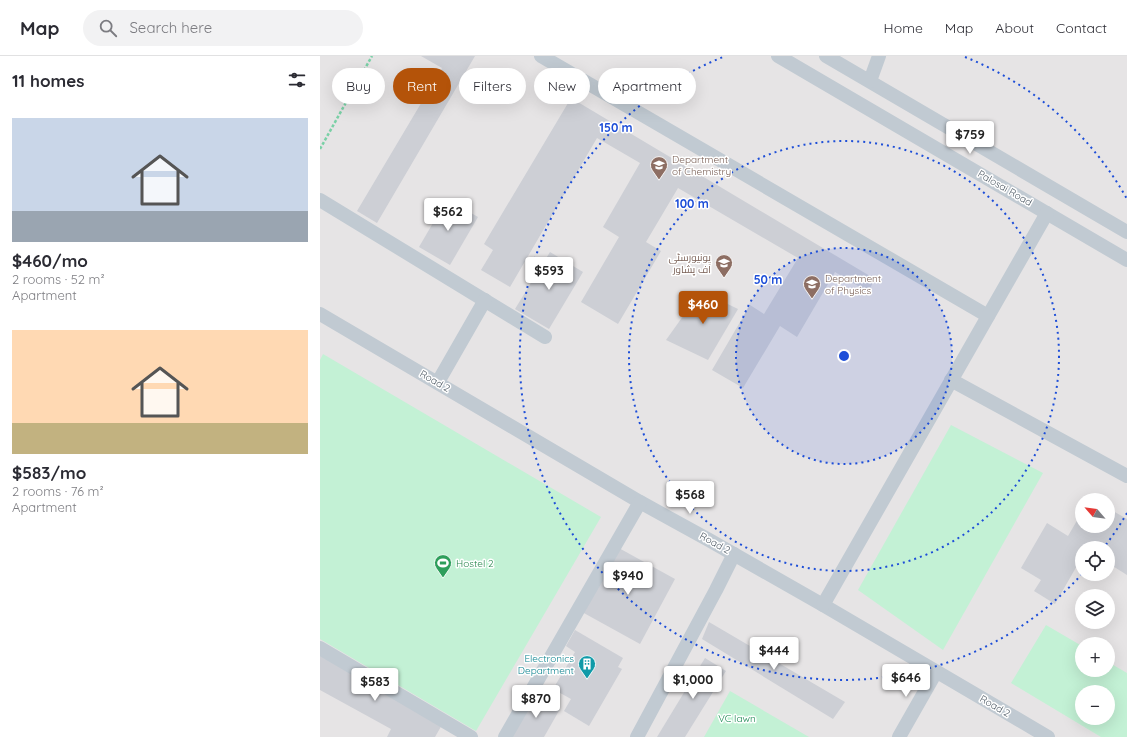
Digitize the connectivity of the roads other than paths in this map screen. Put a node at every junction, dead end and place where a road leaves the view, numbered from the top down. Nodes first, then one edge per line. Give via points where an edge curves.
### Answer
1 (541, 56) edge
2 (780, 56) edge
3 (826, 56) edge
4 (879, 56) edge
5 (870, 81) junction
6 (320, 200) edge
7 (1047, 213) junction
8 (1127, 232) edge
9 (1127, 260) edge
10 (484, 300) junction
11 (988, 316) junction
12 (321, 318) edge
13 (545, 337) dead end
14 (951, 380) junction
15 (438, 382) junction
16 (1127, 476) edge
17 (640, 502) junction
18 (734, 554) junction
19 (823, 605) junction
20 (320, 648) edge
21 (936, 672) junction
22 (471, 737) edge
23 (505, 737) edge
24 (637, 737) edge
25 (899, 737) edge
26 (1048, 737) edge

1 - 11 street
2 - 7 street, Palosai Road
3 - 5 street
4 - 5 street
5 - 8 street
6 - 10 street
7 - 9 street, Palosai Road
7 - 11 street
10 - 13 street
10 - 15 street
11 - 14 street
12 - 15 street, Road 2
14 - 16 street
14 - 19 street
15 - 17 street, Road 2
17 - 18 street, Road 2
17 - 23 street
18 - 19 street, Road 2
18 - 24 street
19 - 21 street, Road 2
20 - 22 street
21 - 25 street
21 - 26 street, Road 2

